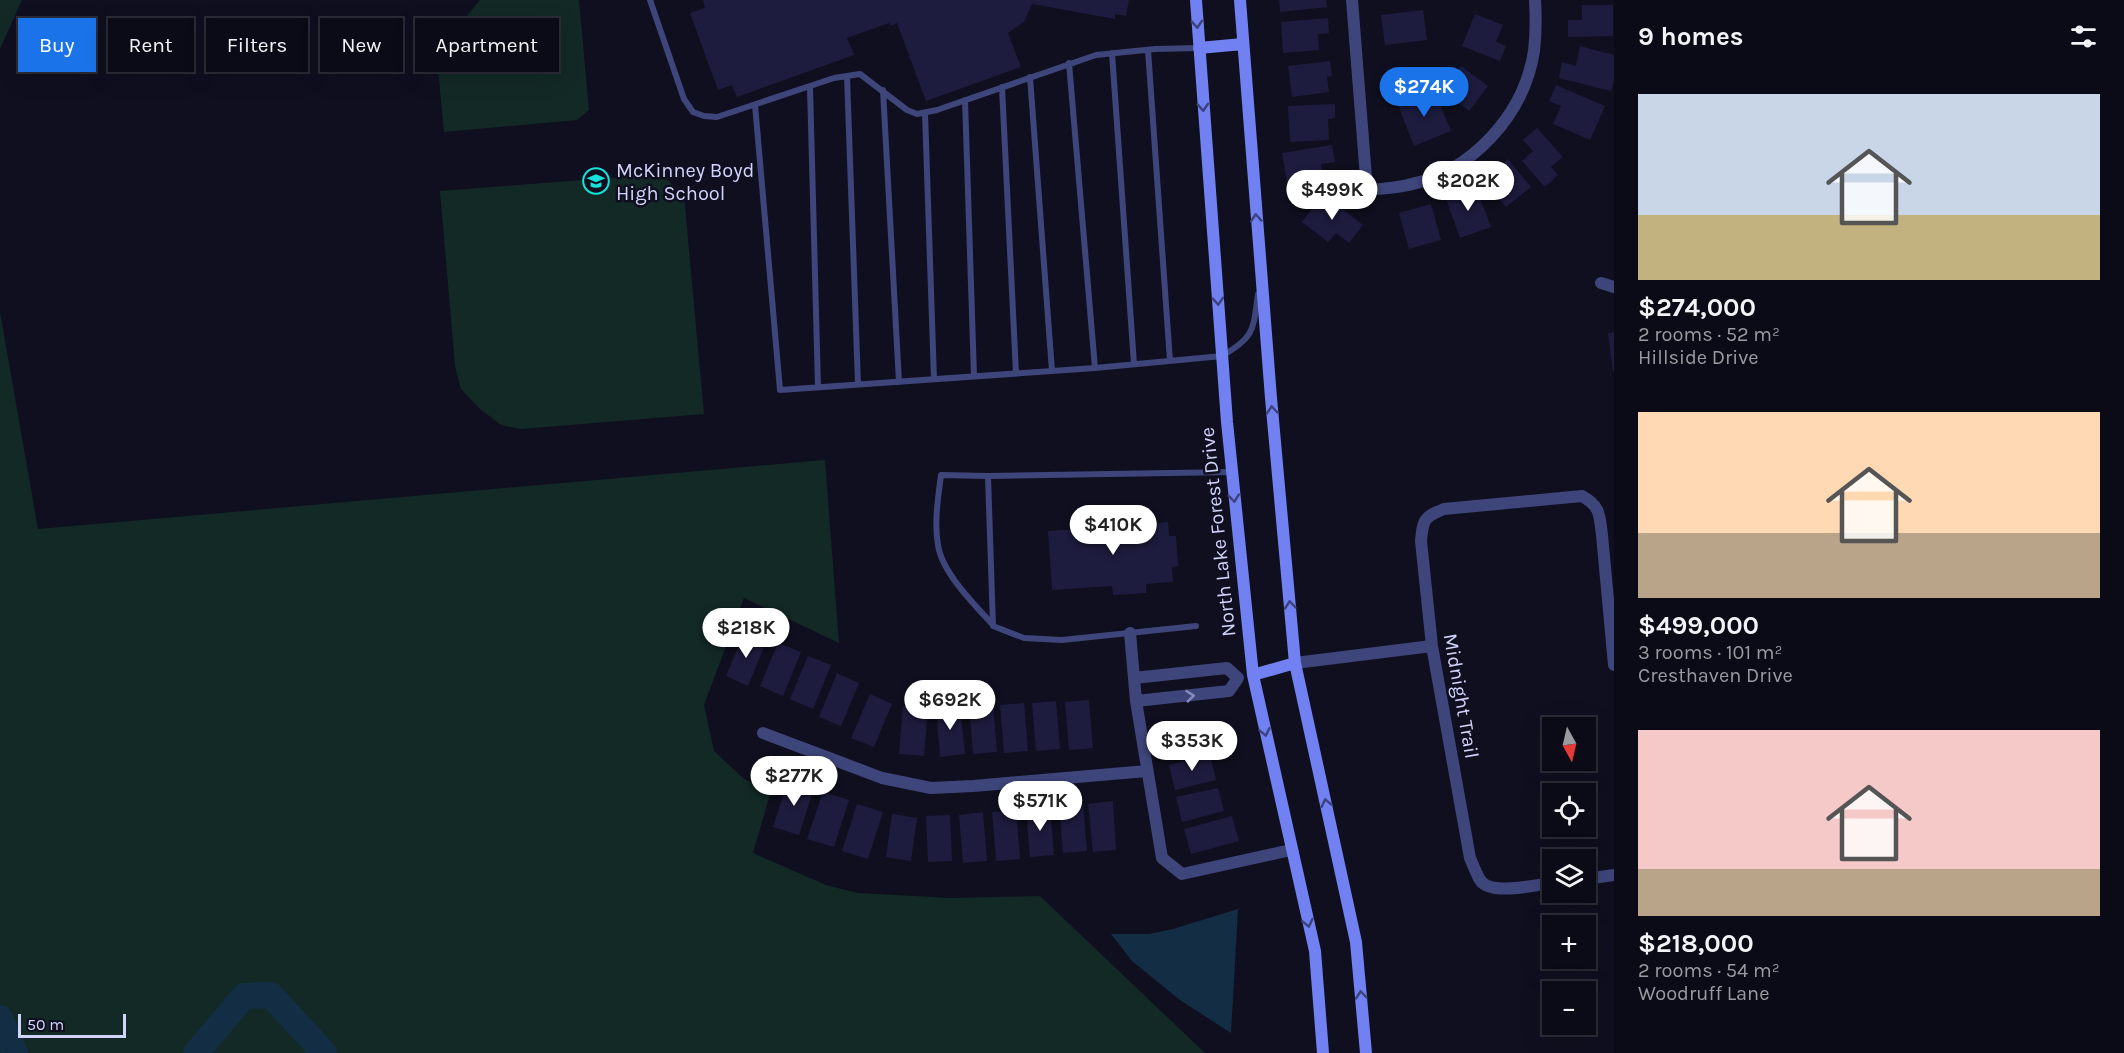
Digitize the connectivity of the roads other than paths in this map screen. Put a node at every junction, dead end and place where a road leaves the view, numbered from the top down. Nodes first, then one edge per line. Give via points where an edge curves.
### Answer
1 (650, 0) edge
2 (1196, 0) edge
3 (1240, 0) edge
4 (1352, 0) edge
5 (1535, 0) edge
6 (1243, 44) junction
7 (1199, 48) junction
8 (1148, 50) junction
9 (1112, 53) junction
10 (1069, 63) junction
11 (847, 76) junction
12 (1030, 77) junction
13 (810, 87) junction
14 (1002, 87) junction
15 (883, 90) junction
16 (965, 100) junction
17 (756, 105) junction
18 (925, 112) junction
19 (1261, 276) junction
20 (1601, 283) dead end
21 (1614, 287) edge
22 (1222, 356) junction
23 (1170, 361) junction
24 (1134, 364) junction
25 (1095, 368) junction
26 (1052, 371) junction
27 (1016, 374) junction
28 (974, 376) junction
29 (934, 379) junction
30 (899, 381) junction
31 (858, 384) junction
32 (818, 387) junction
33 (1232, 472) junction
34 (988, 476) junction
35 (993, 626) junction
36 (1196, 626) dead end
37 (1130, 633) junction
38 (1432, 646) junction
39 (1295, 663) junction
40 (1614, 665) edge
41 (1253, 675) junction
42 (1134, 678) junction
43 (1238, 678) junction
44 (1136, 702) junction
45 (763, 733) dead end
46 (1147, 771) junction
47 (1291, 850) junction
48 (1614, 875) edge
49 (1596, 878) edge
50 (1542, 884) edge
51 (1323, 1053) edge
52 (1366, 1053) edge

1 - 17 lane via 684,99 693,112 717,117
2 -> 7 main road, North Lake Forest Drive
3 - 6 main road
4 - 5 street via 1367,190 1409,185 1441,174 1466,160 1492,137 1525,84 1534,51
6 - 7 main road
19 -> 6 main road
7 - 8 lane
7 -> 22 main road, North Lake Forest Drive
8 - 9 lane
8 - 23 lane
9 - 10 lane
9 - 24 lane
10 - 12 lane
10 - 25 lane
11 - 13 lane
11 - 15 lane via 860,74
11 - 31 lane
12 - 14 lane
12 - 26 lane
13 - 17 lane
13 - 32 lane
14 - 16 lane
14 - 27 lane
15 - 18 lane via 907,110
15 - 30 lane
16 - 18 lane
16 - 28 lane
17 - 32 lane via 780,390
18 - 29 lane
19 - 22 lane via 1253,331 1240,346
39 -> 19 main road
20 - 21 street
22 - 23 lane
22 - 33 main road, North Lake Forest Drive
23 - 24 lane
24 - 25 lane
25 - 26 lane
26 - 27 lane
27 - 28 lane
28 - 29 lane
29 - 30 lane
30 - 31 lane
31 - 32 lane
33 - 34 lane
33 -> 41 main road, North Lake Forest Drive
34 - 35 lane
34 - 35 lane via 941,475 938,547 953,581
35 - 37 lane via 1024,638 1062,640
36 - 37 lane
37 - 42 street
38 - 39 street
38 - 40 street, Midnight Trail via 1421,541 1427,516 1444,509 1582,496 1594,503 1600,516
38 - 50 street, Midnight Trail via 1470,858 1480,882 1504,889
39 - 41 main road
52 -> 39 main road via 1356,942
41 - 43 street
41 -> 47 main road, North Lake Forest Drive
42 - 43 street via 1227,668
42 - 44 street
44 -> 43 street via 1228,691
44 - 46 street
45 - 46 street via 882,778 931,788
46 - 47 street via 1162,858 1182,874
47 -> 51 main road, North Lake Forest Drive via 1315,951
48 - 49 street

